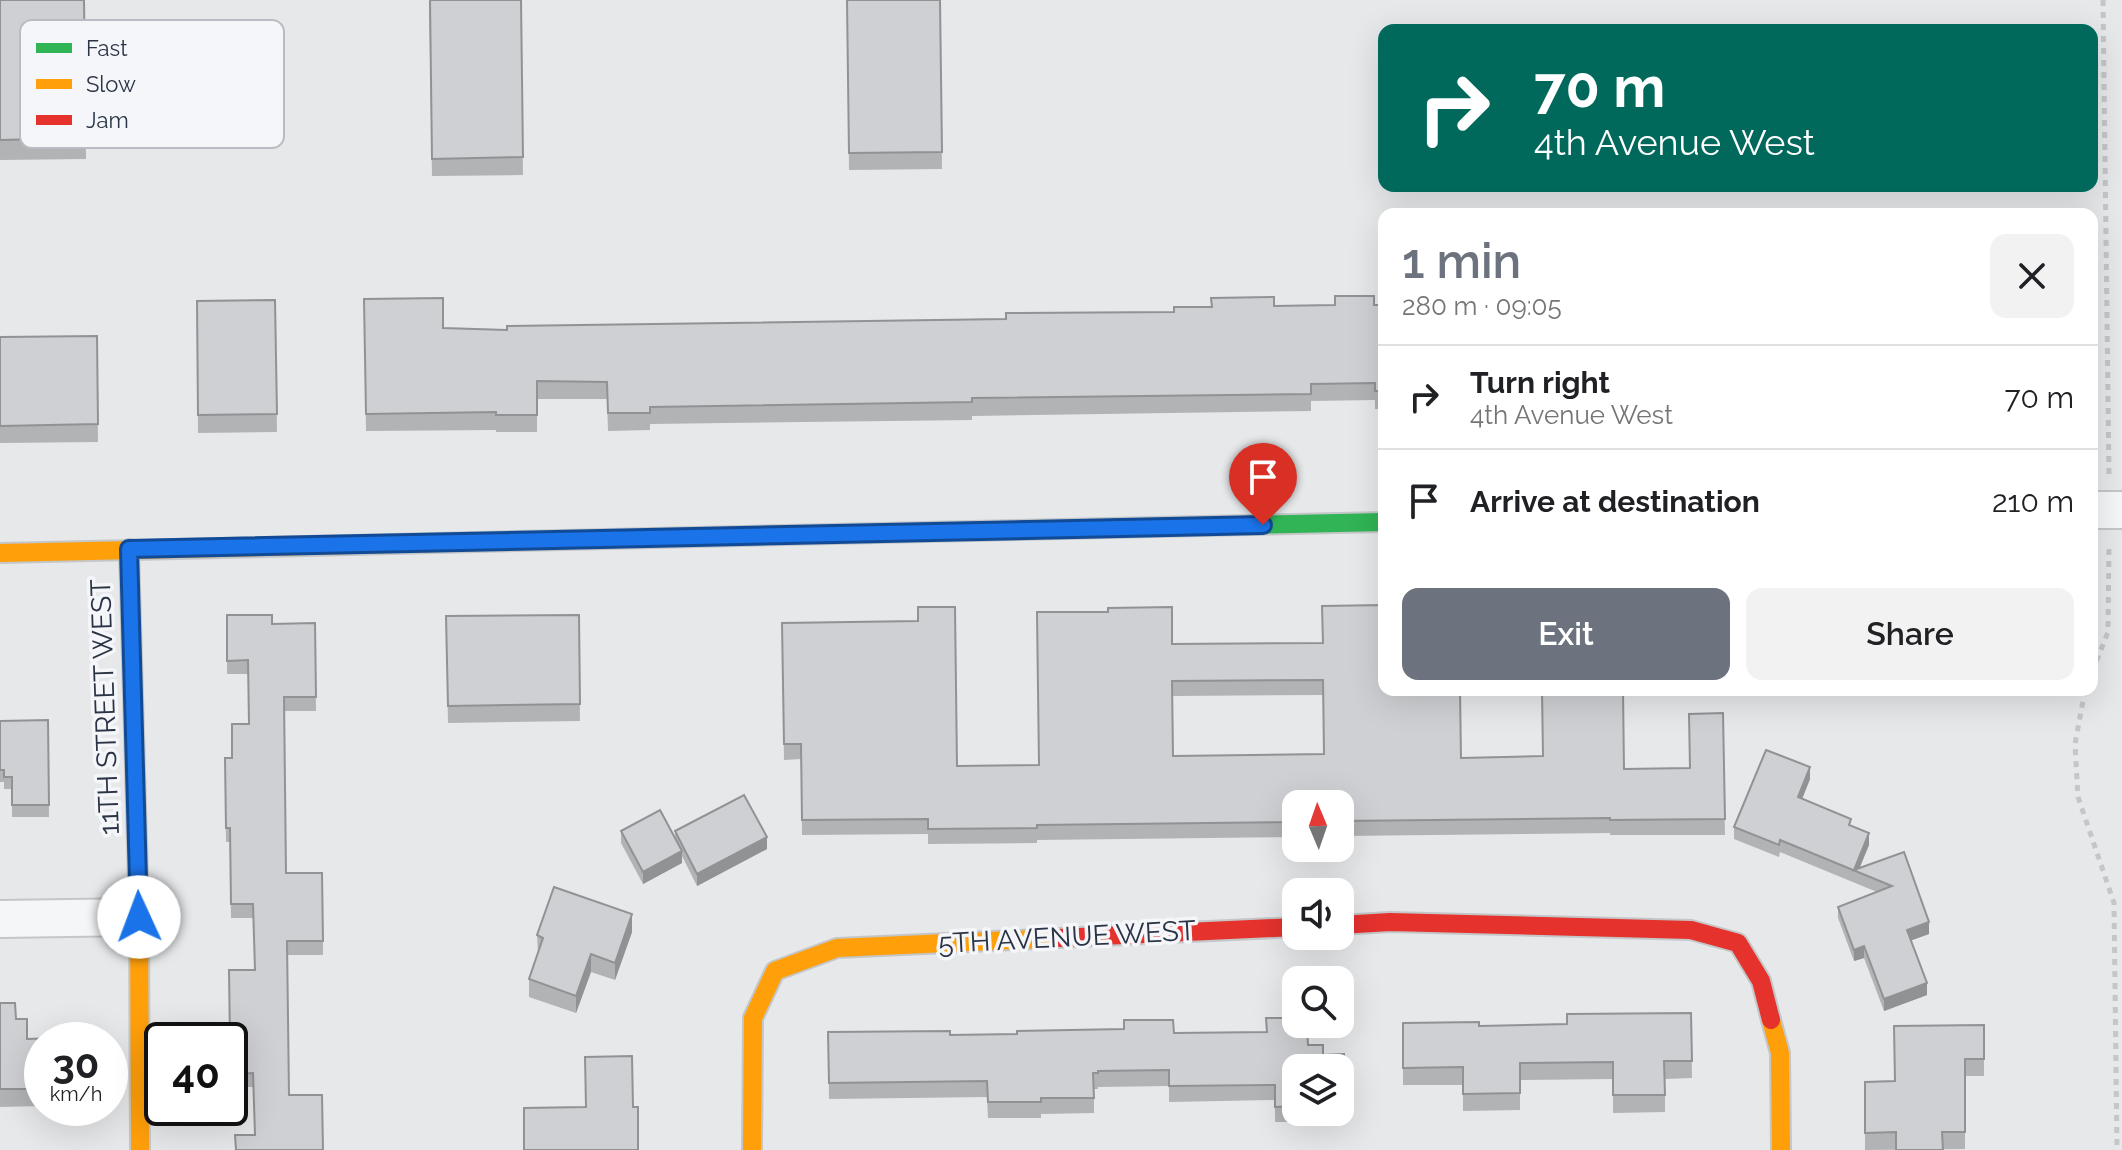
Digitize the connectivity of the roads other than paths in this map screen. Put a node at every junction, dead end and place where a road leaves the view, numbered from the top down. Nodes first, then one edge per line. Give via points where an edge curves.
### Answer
1 (1378, 522) edge
2 (129, 549) junction
3 (0, 553) edge
4 (139, 917) junction
5 (0, 919) edge
6 (1354, 924) edge
7 (1282, 928) edge
8 (140, 1150) edge
9 (752, 1150) edge
10 (1781, 1150) edge

1 - 2 street
2 - 3 street
2 - 4 street, 11TH STREET WEST
4 - 5 street
4 - 8 street, 11TH STREET WEST
6 - 10 street via 1691,930 1738,943 1761,981 1780,1053
7 - 9 street, 5TH AVENUE WEST via 837,948 775,971 753,1018

